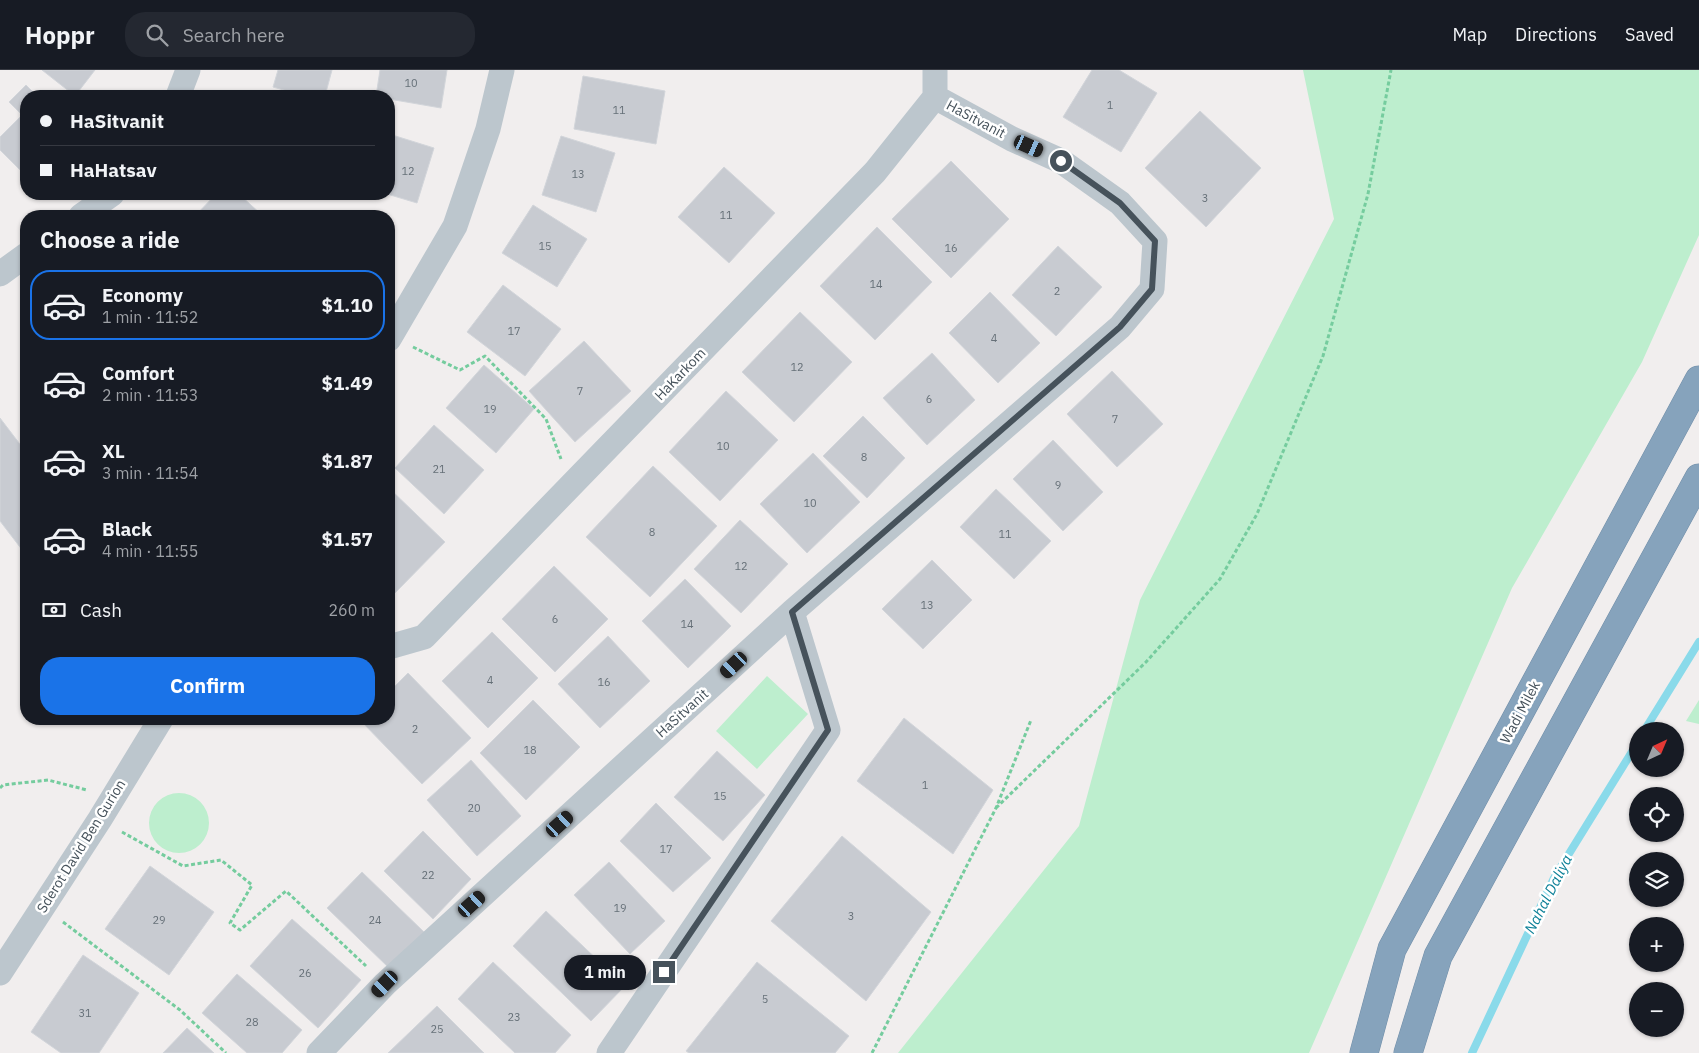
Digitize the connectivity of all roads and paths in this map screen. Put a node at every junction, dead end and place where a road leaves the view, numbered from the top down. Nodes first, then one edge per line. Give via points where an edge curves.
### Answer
1 (188, 70) edge
2 (502, 70) edge
3 (935, 70) edge
4 (1391, 70) edge
5 (180, 90) edge
6 (935, 97) junction
7 (104, 200) edge
8 (89, 210) edge
9 (20, 259) edge
10 (0, 274) edge
11 (395, 328) edge
12 (395, 339) edge
13 (1699, 380) edge
14 (1699, 478) edge
15 (571, 485) junction
16 (792, 612) junction
17 (395, 645) edge
18 (1031, 720) dead end
19 (157, 725) edge
20 (0, 788) edge
21 (112, 796) junction
22 (996, 808) junction
23 (100, 819) junction
24 (43, 906) junction
25 (0, 973) edge
26 (385, 984) junction
27 (226, 1053) edge
28 (319, 1053) edge
29 (609, 1053) edge
30 (872, 1053) edge
31 (1364, 1053) edge
32 (1408, 1053) edge

1 - 5 street
2 - 11 street via 488,130 455,226
3 - 6 street
4 - 22 path via 1368,194 1323,356 1257,514 1220,579 1146,662
6 - 15 street, HaKarkom via 875,172
6 - 16 street, HaSitvanit via 1012,139 1061,161 1120,203 1155,241 1152,289 1120,327
7 - 8 street
9 - 10 street
12 - 15 path via 460,370 485,356 546,418
13 - 31 highway, Wadi Milek via 1392,949
14 - 32 highway via 1438,956
15 - 17 street, HaKarkom via 424,637
16 - 26 street, HaSitvanit
16 - 29 street via 828,730
18 - 22 path
19 - 21 street, Sderot David Ben Gurion
20 - 21 path via 48,780
21 - 23 street, Sderot David Ben Gurion
22 - 30 path
23 - 24 street, Sderot David Ben Gurion
23 - 26 path via 183,866 221,860 252,885 230,923 240,930 286,891
24 - 25 street, Sderot David Ben Gurion
24 - 27 path via 180,1010
26 - 28 street, HaSitvanit

